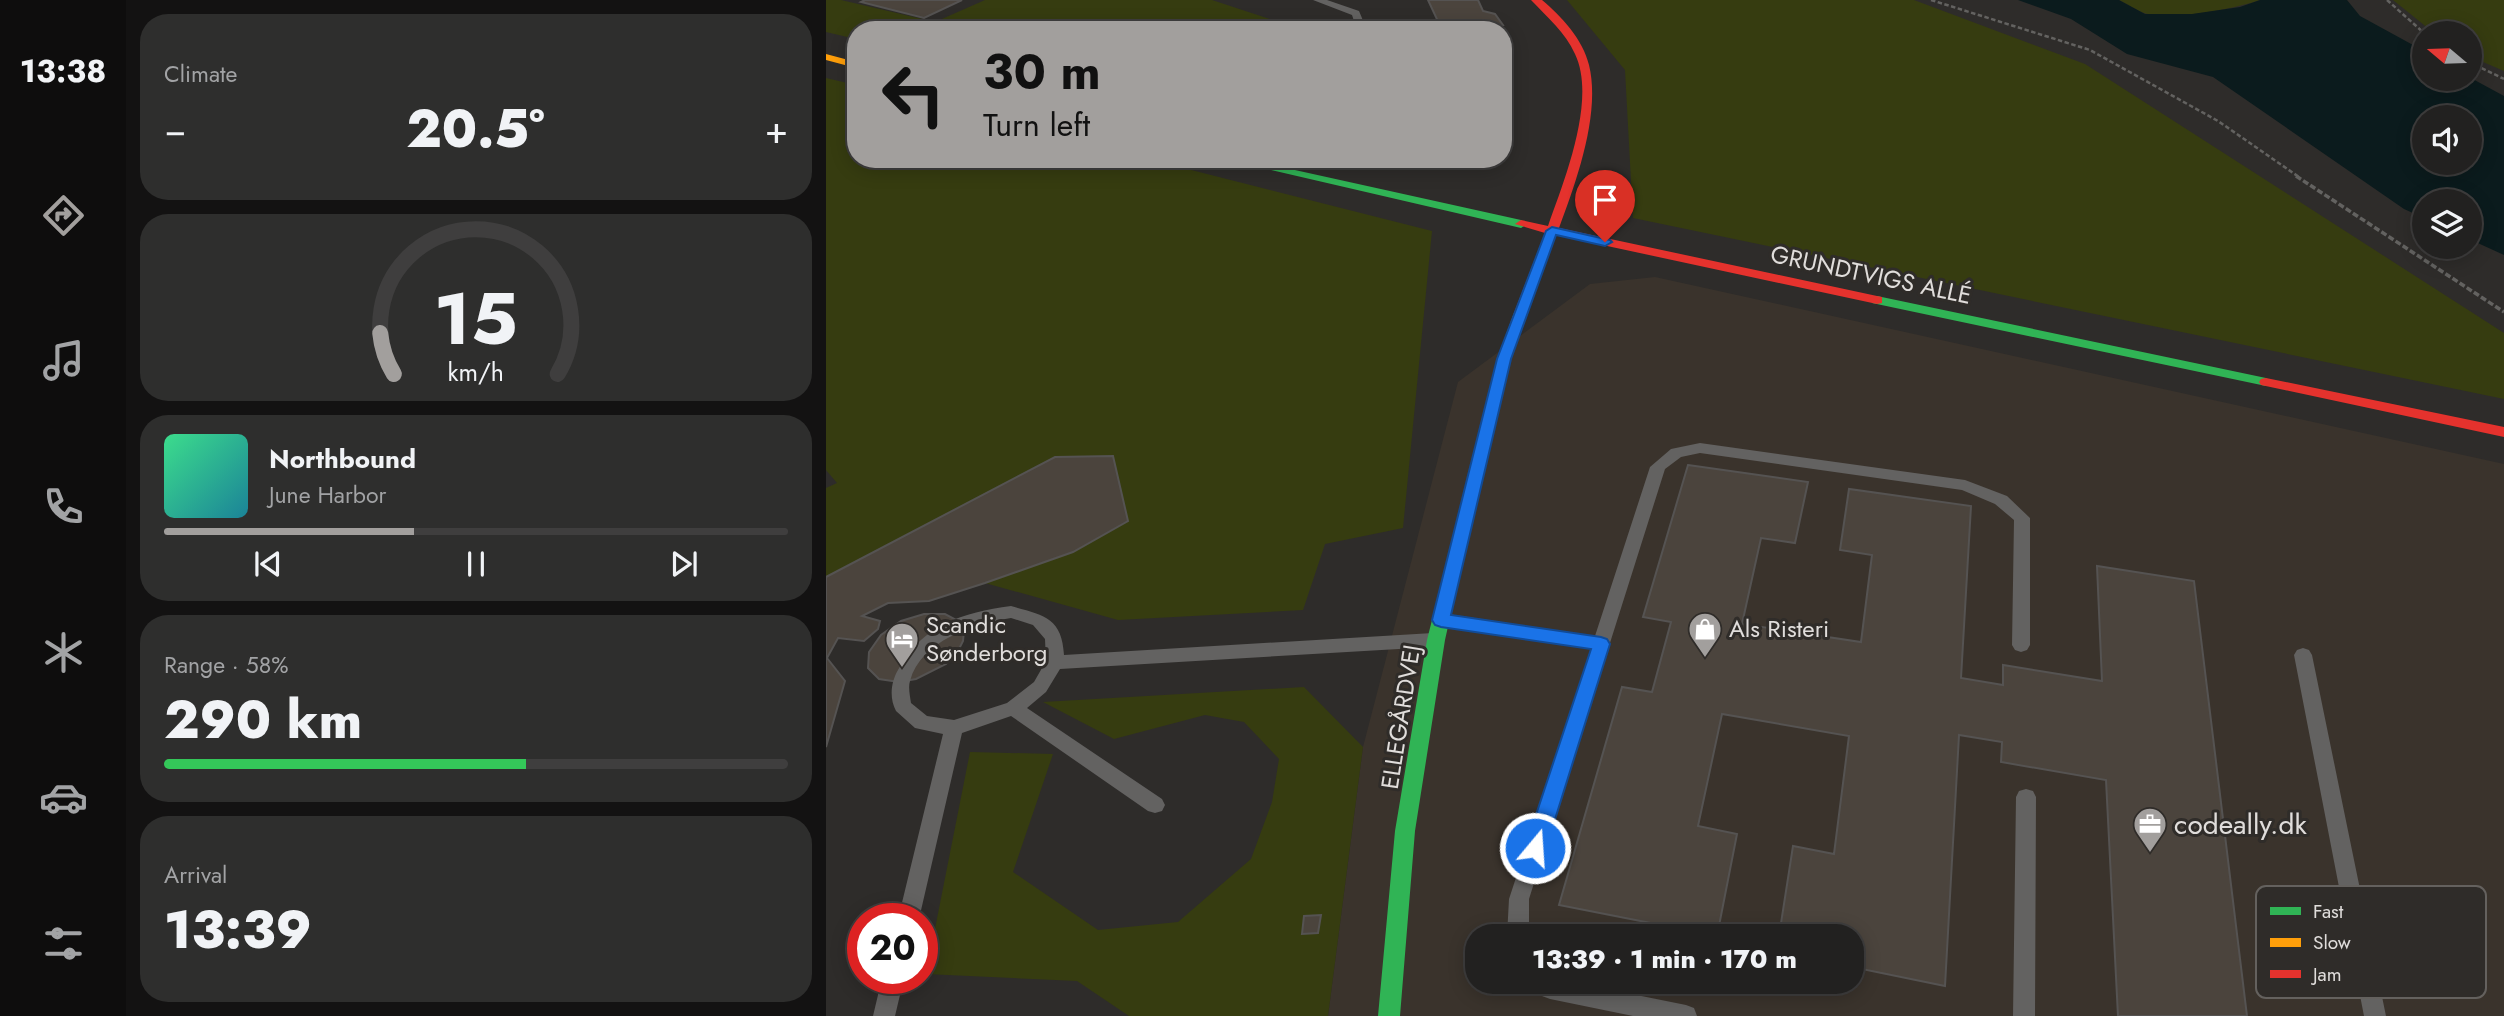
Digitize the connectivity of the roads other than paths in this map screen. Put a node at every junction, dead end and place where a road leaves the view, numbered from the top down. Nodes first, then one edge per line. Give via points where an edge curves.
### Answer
1 (1318, 0) edge
2 (1536, 0) edge
3 (1359, 21) edge
4 (826, 57) edge
5 (847, 63) edge
6 (1268, 168) edge
7 (1552, 231) junction
8 (2504, 432) edge
9 (1441, 620) junction
10 (1436, 640) junction
11 (1601, 644) junction
12 (2021, 645) dead end
13 (2304, 655) dead end
14 (1055, 662) junction
15 (1013, 708) junction
16 (954, 728) junction
17 (2026, 797) dead end
18 (1155, 805) dead end
19 (2349, 886) edge
20 (912, 903) edge
21 (1518, 924) edge
22 (889, 994) edge
23 (1579, 994) edge
24 (2371, 998) edge
25 (884, 1016) edge
26 (1389, 1016) edge
27 (1686, 1016) edge
28 (2024, 1016) edge
29 (2375, 1016) edge

1 - 3 lane via 1356,13
2 - 7 street, ELLEGÅRDVEJ via 1571,37 1585,65 1587,86 1587,110 1573,169
4 - 5 street
6 - 7 street, GRUNDTVIGS ALLÉ
7 - 8 street, GRUNDTVIGS ALLÉ
7 - 9 street, ELLEGÅRDVEJ via 1504,359
9 - 10 street, ELLEGÅRDVEJ
9 - 11 lane
10 - 14 lane
10 - 26 street, ELLEGÅRDVEJ via 1405,831
11 - 12 lane via 1658,467 1676,453 1700,448 1965,485 2001,500 2022,518
11 - 21 lane via 1519,899
13 - 19 lane
14 - 15 lane via 1040,687
14 - 16 lane via 1054,637 1039,620 1011,612 977,617 942,632 915,654 900,681 902,706 922,723
15 - 16 lane
15 - 18 lane
16 - 20 lane
17 - 28 lane
22 - 25 lane
23 - 27 lane
24 - 29 lane

